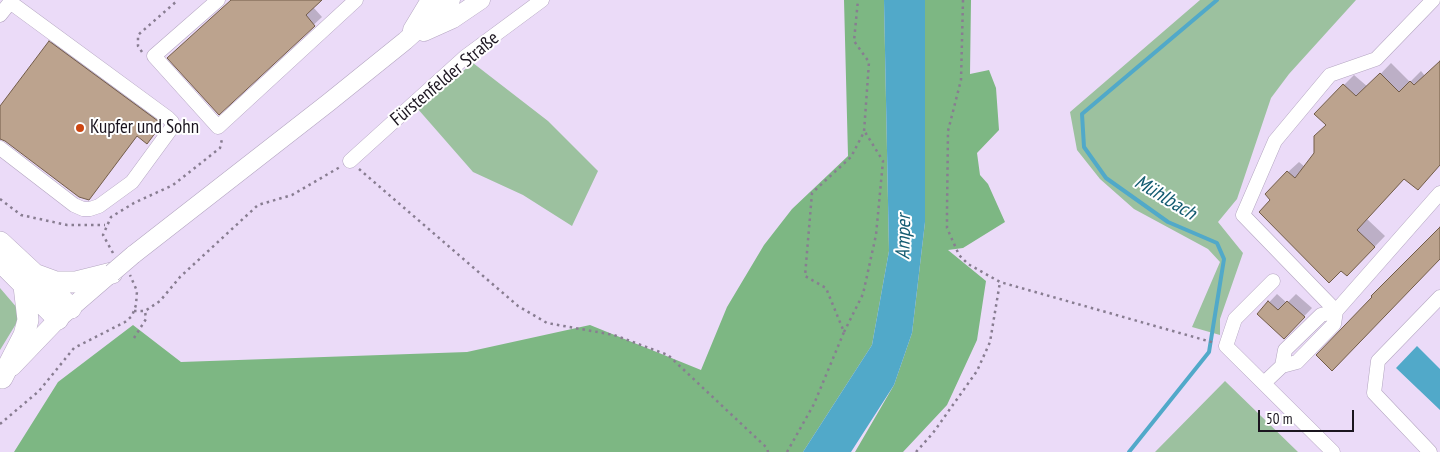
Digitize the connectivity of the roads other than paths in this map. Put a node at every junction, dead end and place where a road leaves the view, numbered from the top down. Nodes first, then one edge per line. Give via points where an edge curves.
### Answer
1 (218, 0) edge
2 (356, 0) edge
3 (430, 0) edge
4 (451, 0) edge
5 (481, 0) edge
6 (542, 0) edge
7 (1433, 0) edge
8 (11, 1) edge
9 (0, 15) edge
10 (406, 41) junction
11 (0, 148) edge
12 (351, 160) road end
13 (1440, 193) edge
14 (0, 242) edge
15 (0, 261) edge
16 (112, 273) junction
17 (27, 278) junction
18 (1273, 281) dead end
19 (1440, 297) edge
20 (1336, 311) junction
21 (64, 314) junction
22 (1, 379) edge
23 (1264, 384) junction
24 (1334, 452) edge
25 (1430, 452) edge

1 - 2 street via 154,56 218,127
3 - 10 main road
4 - 10 main road
5 - 10 main road via 453,19
6 - 12 street, Fürstenfelder Straße via 465,57
7 - 20 street via 1376,60 1330,75 1275,141 1243,215
8 - 9 street
8 - 11 street via 168,118 173,126 132,182 90,209 74,204
10 - 16 main road, bridge
13 - 20 street
14 - 17 highway
15 - 17 highway
16 - 17 highway via 56,282
16 - 21 main road
17 - 21 highway
17 - 22 highway via 28,320 24,335
18 - 23 street via 1235,319 1222,345
19 - 25 street via 1378,361 1374,393
20 - 23 street via 1334,324 1297,362 1282,366
21 - 22 main road
23 - 24 street

